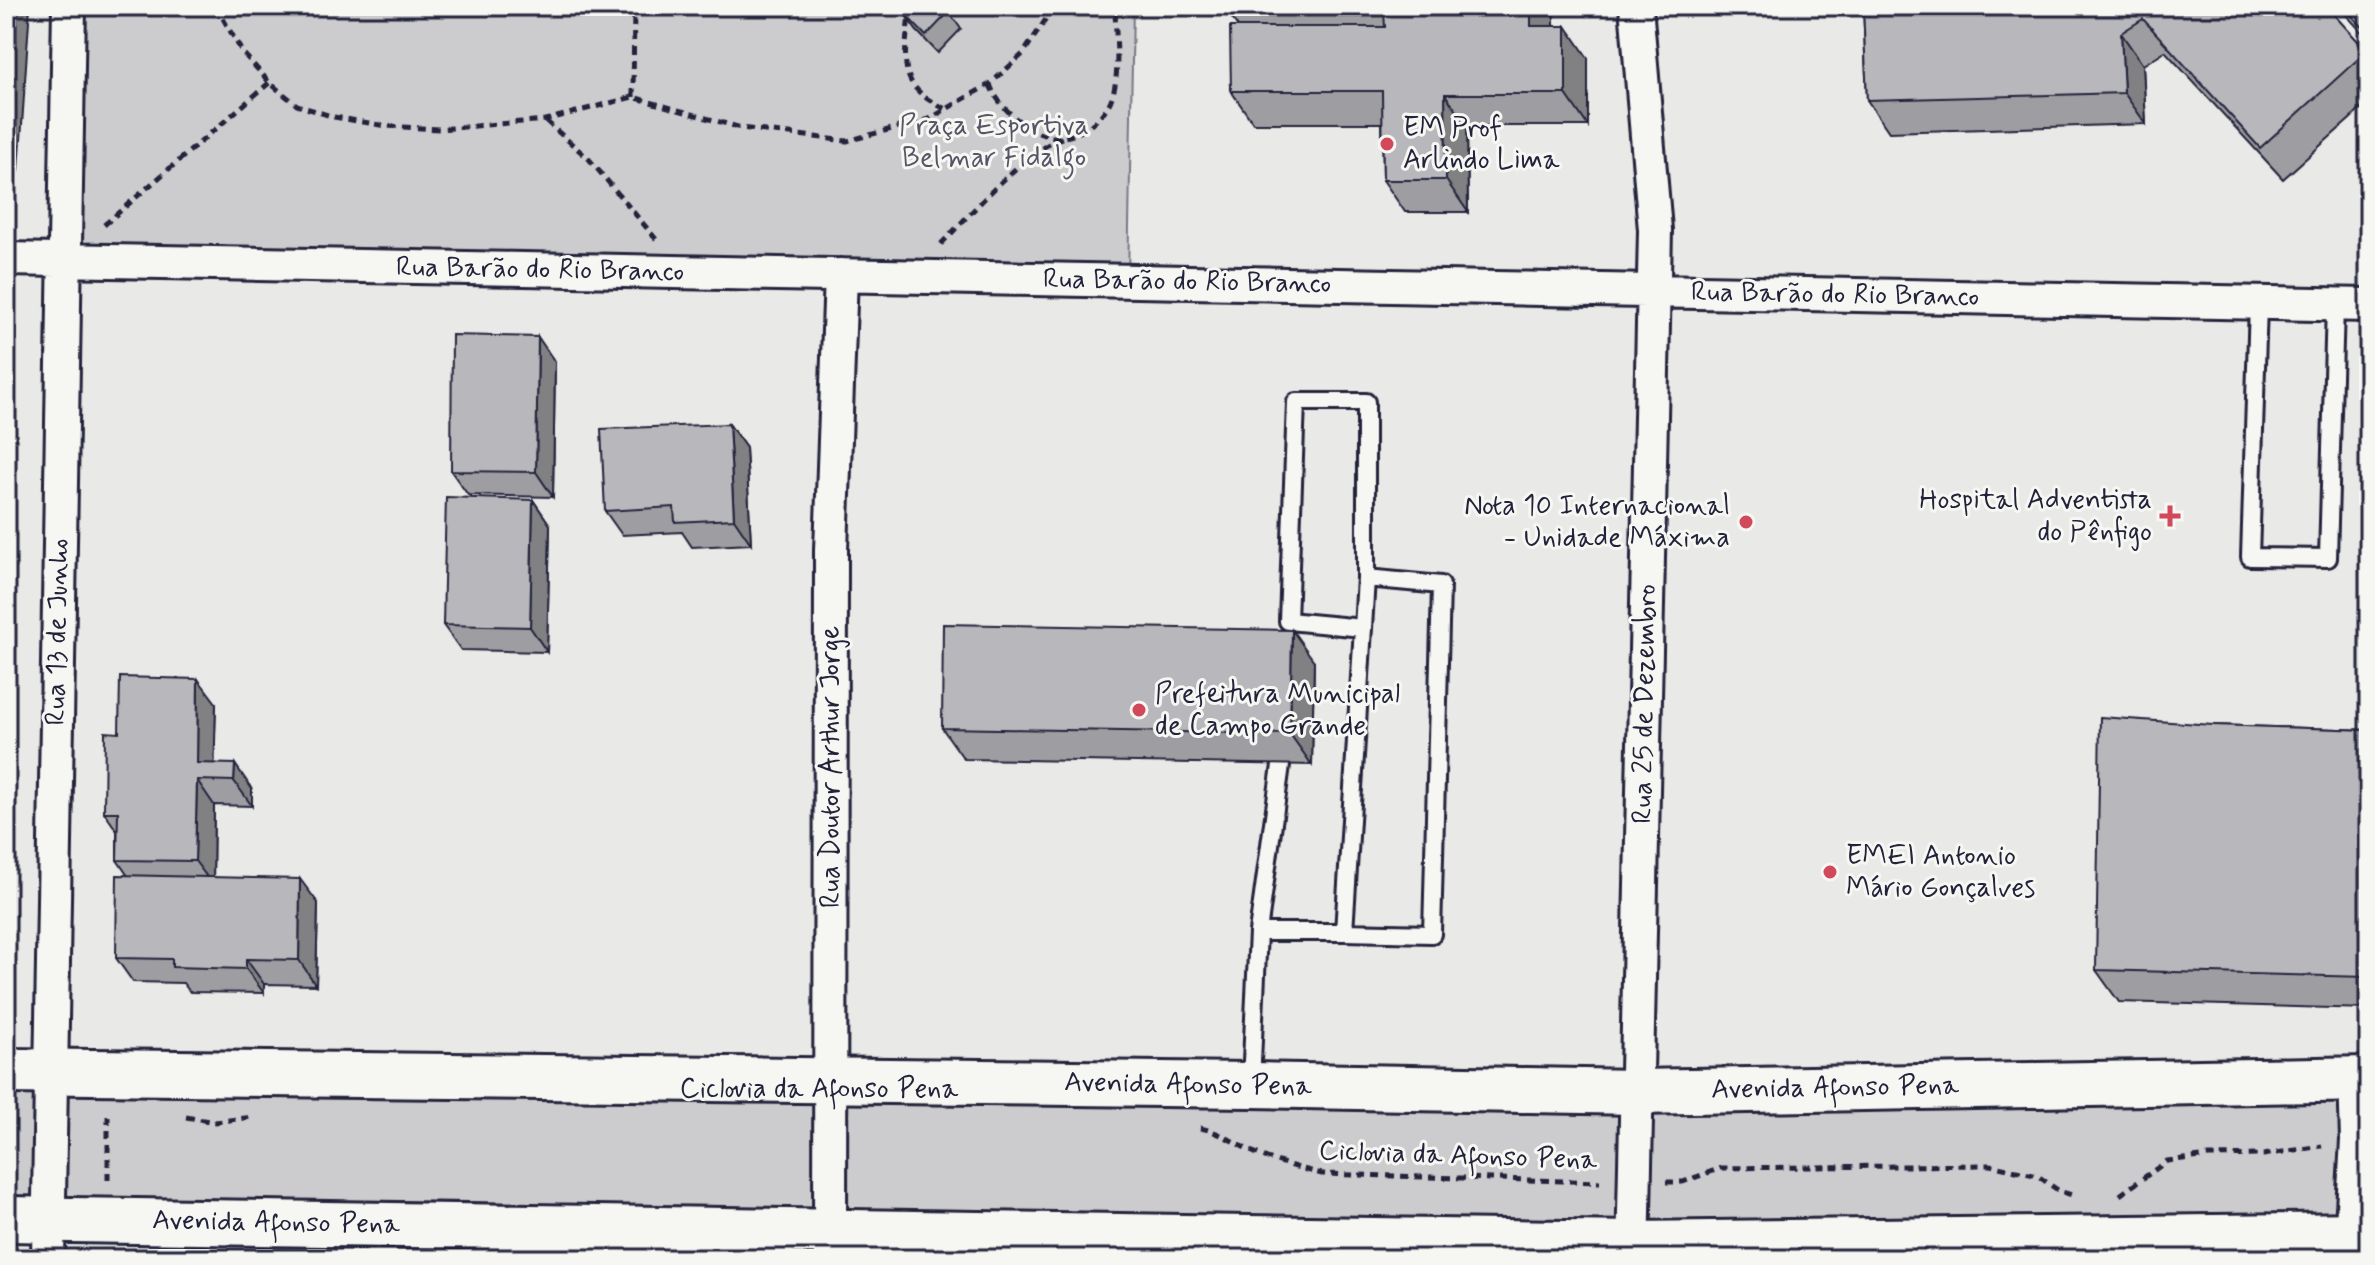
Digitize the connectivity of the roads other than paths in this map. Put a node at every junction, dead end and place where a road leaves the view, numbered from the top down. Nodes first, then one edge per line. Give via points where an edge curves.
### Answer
1 (69, 6) edge
2 (1636, 6) edge
3 (6, 259) edge
4 (64, 260) junction
5 (841, 275) junction
6 (1654, 291) junction
7 (2258, 304) junction
8 (2335, 305) junction
9 (2369, 305) edge
10 (1366, 578) junction
11 (1363, 628) junction
12 (1281, 765) edge
13 (1258, 932) junction
14 (1344, 932) junction
15 (6, 1071) edge
16 (2362, 1078) edge
17 (832, 1082) junction
18 (1251, 1085) junction
19 (50, 1091) junction
20 (1637, 1092) junction
21 (6, 1219) edge
22 (48, 1239) edge
23 (2356, 1243) edge
24 (830, 1245) edge
25 (1634, 1252) edge

1 - 4 street, Rua 13 de Junho
2 - 6 street, Rua 25 de Dezembro via 1655,230
3 - 4 street, Rua Barão do Rio Branco
4 - 5 street, Rua Barão do Rio Branco
4 - 19 street, Rua 13 de Junho
5 - 6 street, Rua Barão do Rio Branco
5 - 17 street, Rua Doutor Arthur Jorge via 831,550
6 - 7 street, Rua Barão do Rio Branco
6 - 20 street, Rua 25 de Dezembro
7 - 8 street, Rua Barão do Rio Branco
7 - 8 lane via 2250,557 2328,558
8 - 9 street, Rua Barão do Rio Branco
10 - 11 lane
10 - 11 lane via 1366,402 1296,402 1288,621
10 - 14 lane via 1441,585 1432,934
11 - 14 lane
12 - 13 lane
13 - 14 lane
13 - 18 lane
15 - 19 main road, Avenida Afonso Pena
16 - 20 main road, Avenida Afonso Pena
16 - 23 street
17 - 18 main road, Avenida Afonso Pena
17 - 19 main road, Avenida Afonso Pena via 113,1097
17 - 24 street, Rua Doutor Arthur Jorge
18 - 20 main road, Avenida Afonso Pena
19 - 22 street, Rua 13 de Junho
20 - 25 street, Rua 25 de Dezembro
21 - 22 main road, Avenida Afonso Pena
22 - 24 main road, Avenida Afonso Pena via 107,1221
23 - 25 main road, Avenida Afonso Pena
24 - 25 main road, Avenida Afonso Pena

